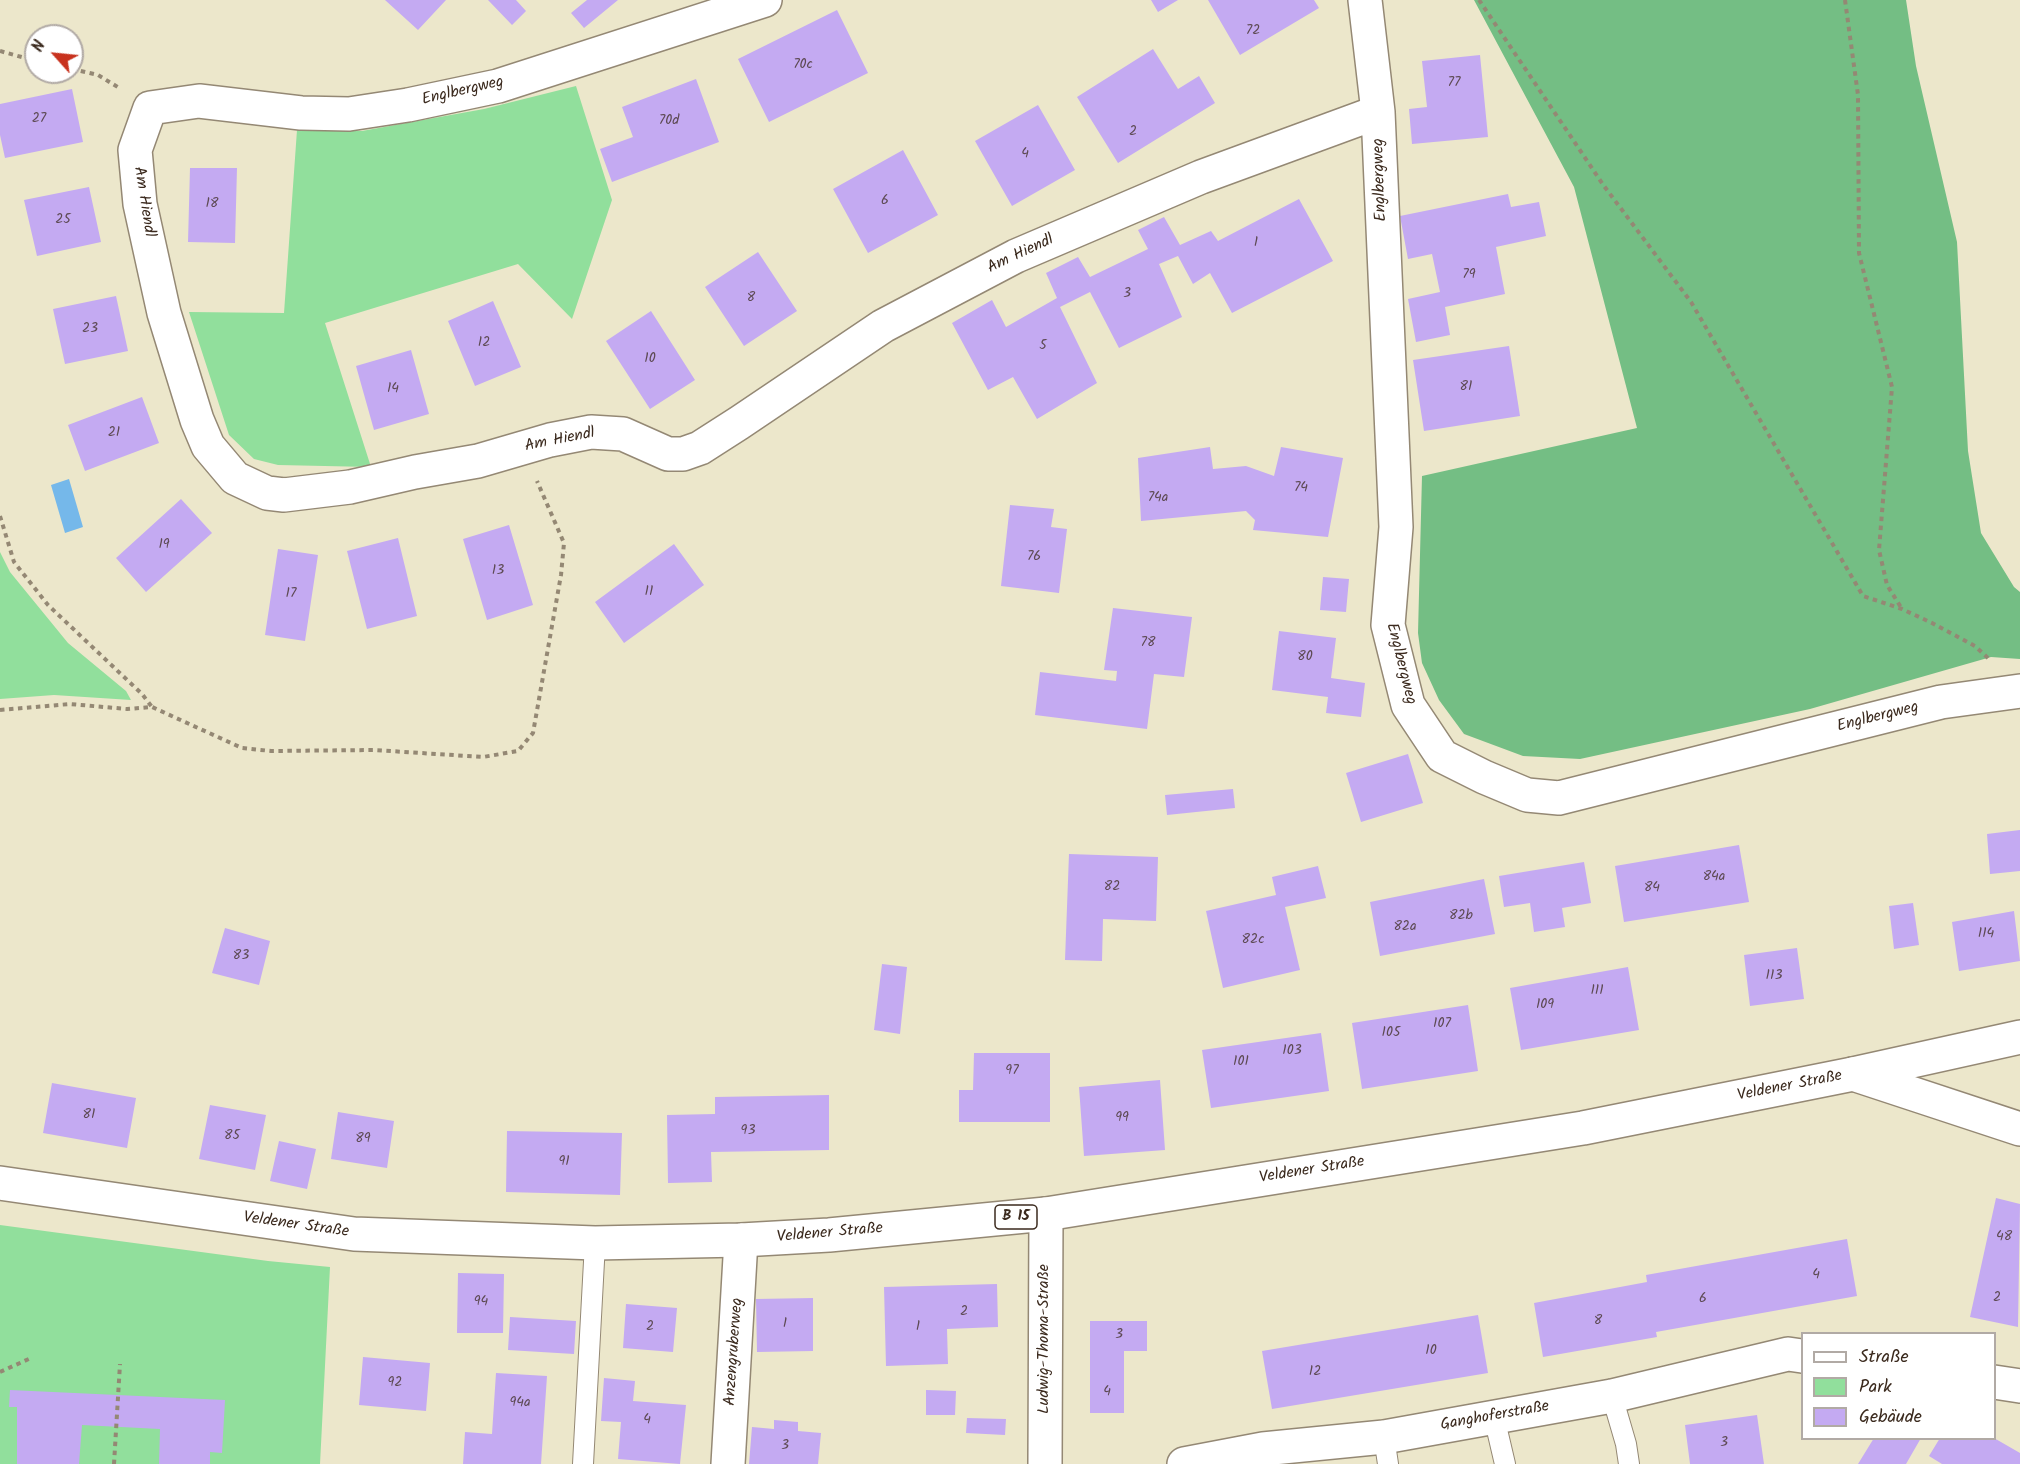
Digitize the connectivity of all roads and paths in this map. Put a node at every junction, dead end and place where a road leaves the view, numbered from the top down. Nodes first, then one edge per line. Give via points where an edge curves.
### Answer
1 (765, 0) edge
2 (1365, 0) edge
3 (1479, 0) edge
4 (1845, 0) edge
5 (708, 9) edge
6 (0, 51) edge
7 (24, 58) edge
8 (84, 72) edge
9 (150, 108) junction
10 (1378, 112) junction
11 (522, 448) junction
12 (0, 516) edge
13 (1902, 609) junction
14 (1998, 667) dead end
15 (2020, 691) edge
16 (152, 707) junction
17 (0, 710) edge
18 (2020, 1036) edge
19 (1853, 1074) junction
20 (2020, 1129) edge
21 (0, 1183) edge
22 (1046, 1214) junction
23 (741, 1240) junction
24 (595, 1243) junction
25 (1801, 1356) edge
26 (31, 1358) dead end
27 (120, 1364) dead end
28 (0, 1372) edge
29 (1996, 1382) edge
30 (2020, 1386) edge
31 (1612, 1396) junction
32 (1494, 1417) junction
33 (1386, 1451) edge
34 (114, 1464) edge
35 (583, 1464) edge
36 (728, 1464) edge
37 (1045, 1464) edge
38 (1184, 1464) edge
39 (1505, 1464) edge
40 (1629, 1464) edge

1 - 5 street, Englbergweg
2 - 10 street, Englbergweg
3 - 13 path via 1604,186 1692,302 1863,596
4 - 13 path via 1858,95 1859,253 1892,387 1880,550 1887,585
5 - 9 street, Englbergweg via 625,44 498,86 408,105 349,114 301,113 199,101
6 - 7 path
8 - 9 path via 98,75
9 - 11 street, Am Hiendl via 135,150 140,204 164,313 208,446 235,478 267,493 284,495 350,487
10 - 11 street, Am Hiendl via 1201,177 1016,256 883,326 700,448 668,454 623,434 591,432
10 - 15 street, Englbergweg via 1396,527 1388,625 1408,705 1442,756 1527,795 1559,798 1941,702
11 - 16 path via 564,543 533,733 518,751 483,758 374,750 242,748
12 - 16 path via 14,562 48,605
13 - 14 path via 1975,646
16 - 17 path via 70,704
18 - 19 street, Veldener Straße / B 15
19 - 20 street
19 - 22 street, Veldener Straße / B 15 via 1582,1128
21 - 24 street, Veldener Straße / B 15 via 354,1234
22 - 23 street, Veldener Straße / B 15
22 - 37 street, Ludwig-Thoma-Straße
23 - 24 street, Veldener Straße / B 15
23 - 36 street, Anzengruberweg
24 - 35 lane
25 - 31 street, Ganghoferstraße via 1788,1354
26 - 28 path
27 - 34 path
29 - 30 street
31 - 32 street, Ganghoferstraße
31 - 40 lane
32 - 33 street, Ganghoferstraße
32 - 39 lane
33 - 38 street, Ganghoferstraße via 1263,1449

